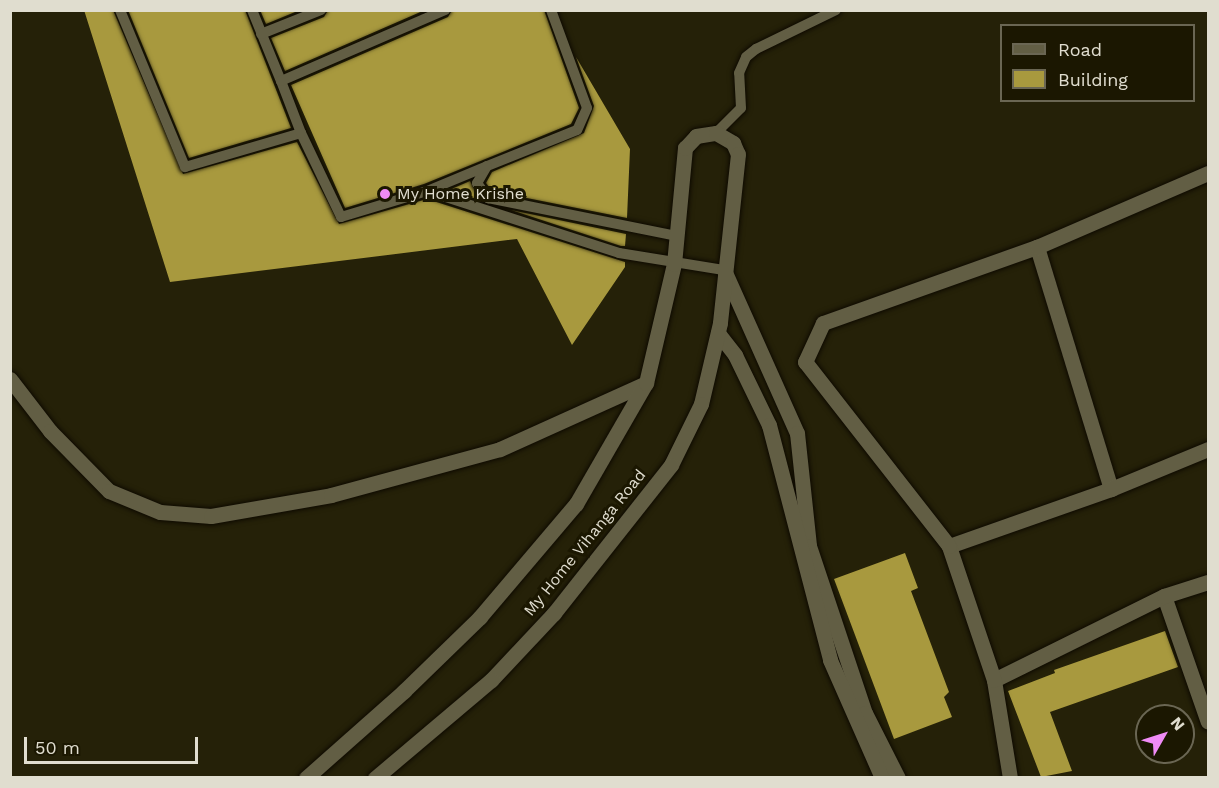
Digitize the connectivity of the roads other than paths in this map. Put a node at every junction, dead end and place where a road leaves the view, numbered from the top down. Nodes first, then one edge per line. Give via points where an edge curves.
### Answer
1 (120, 10) edge
2 (252, 10) edge
3 (321, 10) edge
4 (445, 10) edge
5 (551, 10) edge
6 (836, 10) edge
7 (261, 34) junction
8 (281, 81) junction
9 (301, 133) junction
10 (716, 133) junction
11 (487, 166) junction
12 (1209, 173) edge
13 (427, 191) junction
14 (676, 236) junction
15 (1036, 247) junction
16 (674, 264) junction
17 (724, 270) junction
18 (718, 333) junction
19 (10, 379) edge
20 (646, 383) junction
21 (1209, 449) edge
22 (1112, 489) junction
23 (949, 546) junction
24 (1209, 582) edge
25 (1164, 596) junction
26 (994, 680) junction
27 (1209, 722) edge
28 (306, 777) edge
29 (375, 777) edge
30 (882, 777) edge
31 (898, 777) edge
32 (1010, 777) edge

1 - 9 lane via 185,167
2 - 7 lane
3 - 7 lane
4 - 8 lane
5 - 11 lane via 587,108 577,130
6 - 10 lane via 746,57 739,73 741,108
7 - 8 lane
8 - 9 lane
9 - 13 lane via 341,217
10 - 14 street via 696,136 685,148
10 - 17 street, My Home Vihanga Road via 733,143 738,154
11 - 13 lane
11 - 14 lane via 477,183 488,198
12 - 15 street
13 - 16 lane via 619,253
14 - 16 street
15 - 22 street
15 - 23 street via 823,323 805,362
16 - 17 lane via 704,264
16 - 20 street
17 - 18 street, My Home Vihanga Road
17 - 31 street via 797,433 809,546 865,712
18 - 29 street, My Home Vihanga Road via 701,404 671,465 546,622 491,680
18 - 30 street via 743,370 768,425 830,660
19 - 20 street via 50,431 109,491 160,512 212,516 331,495 500,449
20 - 28 street via 576,504 480,616 404,691
21 - 22 street
22 - 23 street
23 - 26 street
24 - 25 street
25 - 26 street
25 - 27 street
26 - 32 street

